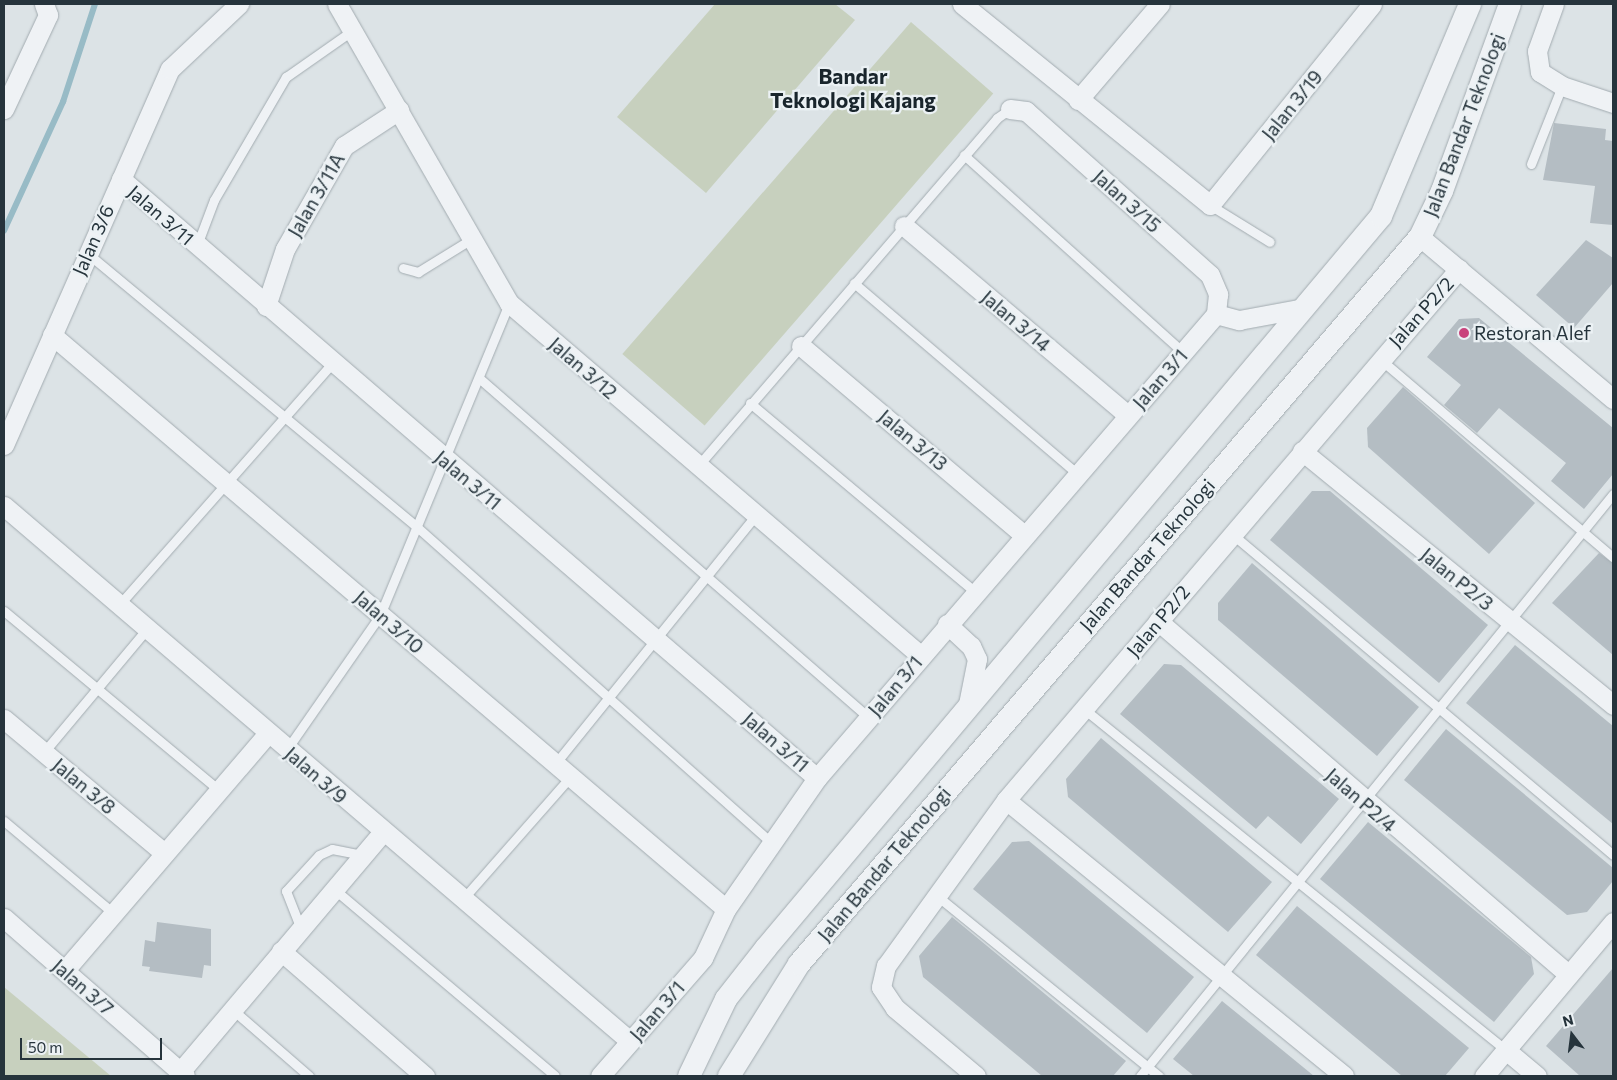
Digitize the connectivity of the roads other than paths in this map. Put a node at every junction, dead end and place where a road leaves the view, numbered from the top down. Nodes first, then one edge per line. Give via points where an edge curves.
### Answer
1 (44, 4) edge
2 (239, 4) edge
3 (337, 4) edge
4 (962, 4) edge
5 (1160, 4) edge
6 (1372, 4) edge
7 (1470, 4) edge
8 (1510, 4) edge
9 (1554, 4) edge
10 (353, 30) junction
11 (1562, 86) junction
12 (1078, 100) junction
13 (1613, 103) edge
14 (4, 109) edge
15 (1010, 109) joint
16 (399, 110) junction
17 (964, 155) junction
18 (1531, 164) dead end
19 (121, 179) junction
20 (1210, 206) junction
21 (904, 226) junction
22 (1420, 237) junction
23 (473, 238) junction
24 (1270, 242) dead end
25 (196, 246) junction
26 (87, 252) junction
27 (403, 268) dead end
28 (1459, 269) junction
29 (854, 283) junction
30 (509, 303) junction
31 (266, 306) junction
32 (1304, 308) junction
33 (1216, 314) junction
34 (52, 335) junction
35 (801, 346) junction
36 (1183, 352) junction
37 (1380, 358) junction
38 (332, 363) junction
39 (479, 378) junction
40 (1613, 398) edge
41 (750, 403) junction
42 (1128, 415) junction
43 (286, 416) junction
44 (4, 445) edge
45 (1302, 451) junction
46 (444, 460) junction
47 (697, 467) junction
48 (1078, 474) junction
49 (226, 481) junction
50 (1613, 494) edge
51 (4, 506) edge
52 (755, 516) junction
53 (417, 527) junction
54 (1583, 532) junction
55 (1232, 534) junction
56 (1024, 535) junction
57 (1613, 557) edge
58 (706, 578) junction
59 (975, 592) junction
60 (119, 605) junction
61 (4, 611) edge
62 (380, 615) junction
63 (1158, 621) junction
64 (1509, 622) junction
65 (948, 624) junction
66 (147, 629) junction
67 (656, 639) junction
68 (920, 655) junction
69 (97, 689) junction
70 (609, 697) junction
71 (1613, 705) edge
72 (1084, 709) junction
73 (966, 710) junction
74 (1438, 710) junction
75 (868, 717) junction
76 (4, 719) edge
77 (268, 733) junction
78 (287, 749) junction
79 (44, 752) junction
80 (930, 753) junction
81 (554, 764) junction
82 (964, 769) junction
83 (570, 777) junction
84 (817, 778) junction
85 (219, 790) junction
86 (1006, 800) junction
87 (1363, 802) junction
88 (4, 821) edge
89 (383, 832) junction
90 (769, 841) junction
91 (164, 853) junction
92 (364, 854) junction
93 (1613, 855) edge
94 (1296, 884) junction
95 (334, 890) junction
96 (935, 894) junction
97 (462, 900) junction
98 (726, 909) junction
99 (112, 912) junction
100 (4, 918) edge
101 (1613, 922) edge
102 (300, 929) junction
103 (281, 951) junction
104 (64, 970) junction
105 (1568, 974) junction
106 (1222, 975) junction
107 (233, 1010) junction
108 (630, 1041) junction
109 (1507, 1051) junction
110 (1148, 1067) junction
111 (182, 1074) edge
112 (309, 1076) edge
113 (425, 1076) edge
114 (554, 1076) edge
115 (600, 1076) edge
116 (689, 1076) edge
117 (729, 1076) edge
118 (976, 1076) edge
119 (1140, 1076) edge
120 (1159, 1076) edge
121 (1344, 1076) edge
122 (1484, 1076) edge
123 (1537, 1076) edge

1 - 14 street via 48,15
2 - 19 street, Jalan 3/6 via 170,69
3 - 10 street, Jalan 3/12
4 - 12 street
5 - 12 street
6 - 20 street, Jalan 3/19
7 - 32 street, Jalan Bandar Teknologi via 1381,216
8 - 22 street, Jalan Bandar Teknologi via 1442,191
9 - 11 street via 1537,52 1540,72
10 - 16 street, Jalan 3/12
10 - 25 lane via 286,78 214,200
11 - 13 street
11 - 18 lane
12 - 20 street
15 - 17 lane
15 - 33 street, Jalan 3/15 via 1026,111 1210,275 1218,294
16 - 23 street, Jalan 3/12
16 - 31 street, Jalan 3/11A via 344,146 285,249
17 - 21 lane
17 - 36 lane
19 - 25 street, Jalan 3/11
19 - 26 street, Jalan 3/6
20 - 24 lane
21 - 29 lane
21 - 42 street, Jalan 3/14
22 - 28 street
22 - 82 street, Jalan Bandar Teknologi
23 - 27 lane via 418,272
23 - 30 street, Jalan 3/12
25 - 31 street, Jalan 3/11
26 - 34 street, Jalan 3/6
26 - 43 lane
28 - 37 street, Jalan P2/2
28 - 40 street
29 - 35 lane
29 - 48 lane
30 - 39 lane
30 - 47 street, Jalan 3/12
31 - 38 street, Jalan 3/11
32 - 33 street via 1238,320
32 - 73 street, Jalan Bandar Teknologi
33 - 36 street, Jalan 3/1
34 - 44 street, Jalan 3/6
34 - 49 street, Jalan 3/10
35 - 41 lane
35 - 56 street, Jalan 3/13
36 - 42 street, Jalan 3/1
37 - 45 street, Jalan P2/2
37 - 54 lane
38 - 43 lane
38 - 46 street, Jalan 3/11
39 - 46 lane
39 - 58 lane
41 - 47 lane
41 - 59 lane
42 - 48 street, Jalan 3/1
43 - 49 lane
43 - 53 lane
45 - 55 street, Jalan P2/2
45 - 64 street, Jalan P2/3
46 - 53 lane
46 - 67 street, Jalan 3/11
47 - 52 street, Jalan 3/12
48 - 56 street, Jalan 3/1
49 - 60 lane
49 - 62 street, Jalan 3/10
50 - 54 lane
51 - 60 street, Jalan 3/9
52 - 58 lane
52 - 68 street, Jalan 3/12
53 - 62 lane
53 - 70 lane
54 - 57 lane
54 - 64 lane
55 - 63 street, Jalan P2/2
55 - 74 lane
56 - 59 street, Jalan 3/1
58 - 67 lane
58 - 75 lane
59 - 65 street, Jalan 3/1
60 - 66 street, Jalan 3/9
61 - 69 lane
62 - 78 lane
62 - 81 street, Jalan 3/10
63 - 72 street, Jalan P2/2
63 - 87 street, Jalan P2/4
64 - 71 street, Jalan P2/3
64 - 74 lane
65 - 68 street, Jalan 3/1
65 - 73 street via 971,646 977,659
66 - 69 lane
66 - 77 street, Jalan 3/9
67 - 70 lane
67 - 84 street, Jalan 3/11
68 - 75 street, Jalan 3/1
69 - 79 lane
69 - 85 lane
70 - 81 lane
70 - 90 lane
72 - 86 street, Jalan P2/2
72 - 94 lane
73 - 80 street, Jalan Bandar Teknologi
74 - 87 lane
74 - 93 lane
75 - 84 street, Jalan 3/1
76 - 79 street, Jalan 3/8
77 - 78 street, Jalan 3/9
77 - 85 street
78 - 89 street, Jalan 3/9
79 - 91 street, Jalan 3/8
80 - 82 street via 936,769
80 - 116 street, Jalan Bandar Teknologi via 726,999
81 - 83 street, Jalan 3/10
82 - 117 street, Jalan Bandar Teknologi via 799,964
83 - 97 lane
83 - 98 street, Jalan 3/10
84 - 90 street, Jalan 3/1
85 - 91 street
86 - 96 street, Jalan P2/2
86 - 106 street
87 - 94 lane
87 - 105 street, Jalan P2/4
88 - 99 lane
89 - 92 street
89 - 97 street, Jalan 3/9
90 - 98 street, Jalan 3/1
91 - 99 street
92 - 95 street
92 - 102 lane via 332,849 319,855 286,891
94 - 106 lane
94 - 109 lane
95 - 102 street
95 - 114 lane
96 - 110 lane
96 - 118 street, Jalan P2/2 via 886,966 881,988 895,1008
97 - 108 street, Jalan 3/9
98 - 108 street, Jalan 3/1 via 703,958
99 - 104 street
100 - 104 street, Jalan 3/7
101 - 105 street
102 - 103 street
103 - 107 street
103 - 113 street
104 - 111 street, Jalan 3/7
105 - 109 street
106 - 110 lane
106 - 121 street
107 - 111 street
107 - 112 lane
108 - 115 street, Jalan 3/1
109 - 122 street
109 - 123 street
110 - 119 lane
110 - 120 lane

